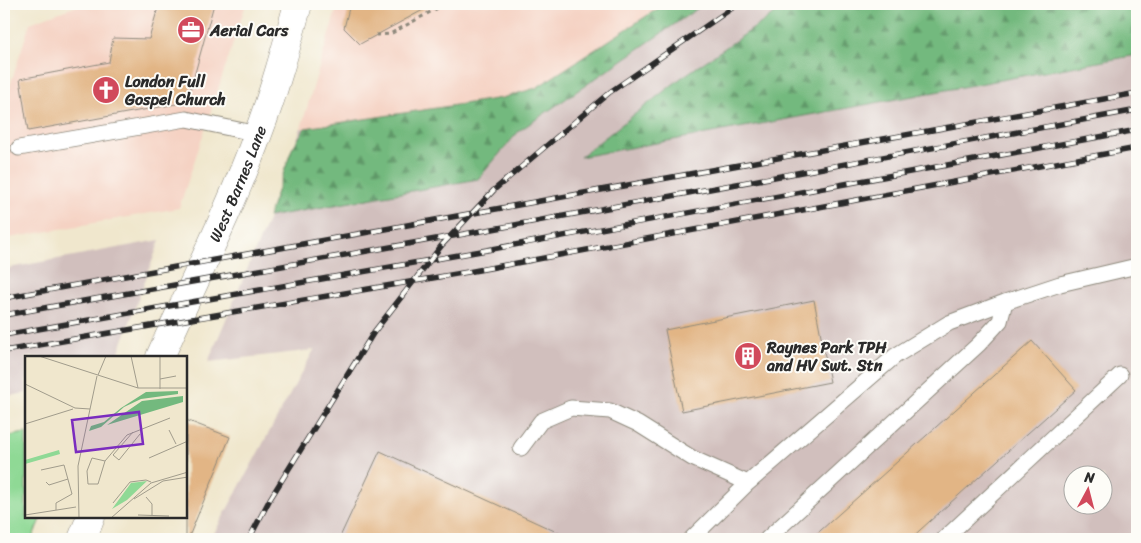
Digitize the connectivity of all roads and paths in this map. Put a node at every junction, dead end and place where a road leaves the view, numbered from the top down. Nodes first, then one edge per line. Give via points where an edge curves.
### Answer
1 (298, 4) edge
2 (446, 4) edge
3 (376, 35) dead end
4 (258, 134) junction
5 (19, 148) dead end
6 (1137, 266) edge
7 (1005, 302) junction
8 (160, 356) edge
9 (1120, 375) dead end
10 (521, 448) dead end
11 (748, 483) junction
12 (91, 518) edge
13 (82, 539) edge
14 (691, 539) edge
15 (766, 539) edge
16 (944, 539) edge

1 - 4 main road, West Barnes Lane
2 - 3 path via 390,34
4 - 5 lane via 186,119
4 - 8 main road, West Barnes Lane
6 - 7 lane via 1060,284
7 - 11 lane via 949,322 895,356
7 - 15 lane via 1000,321 979,344
9 - 16 lane
10 - 11 lane via 541,421 571,408 610,411 638,424 692,458
11 - 14 lane
12 - 13 main road

